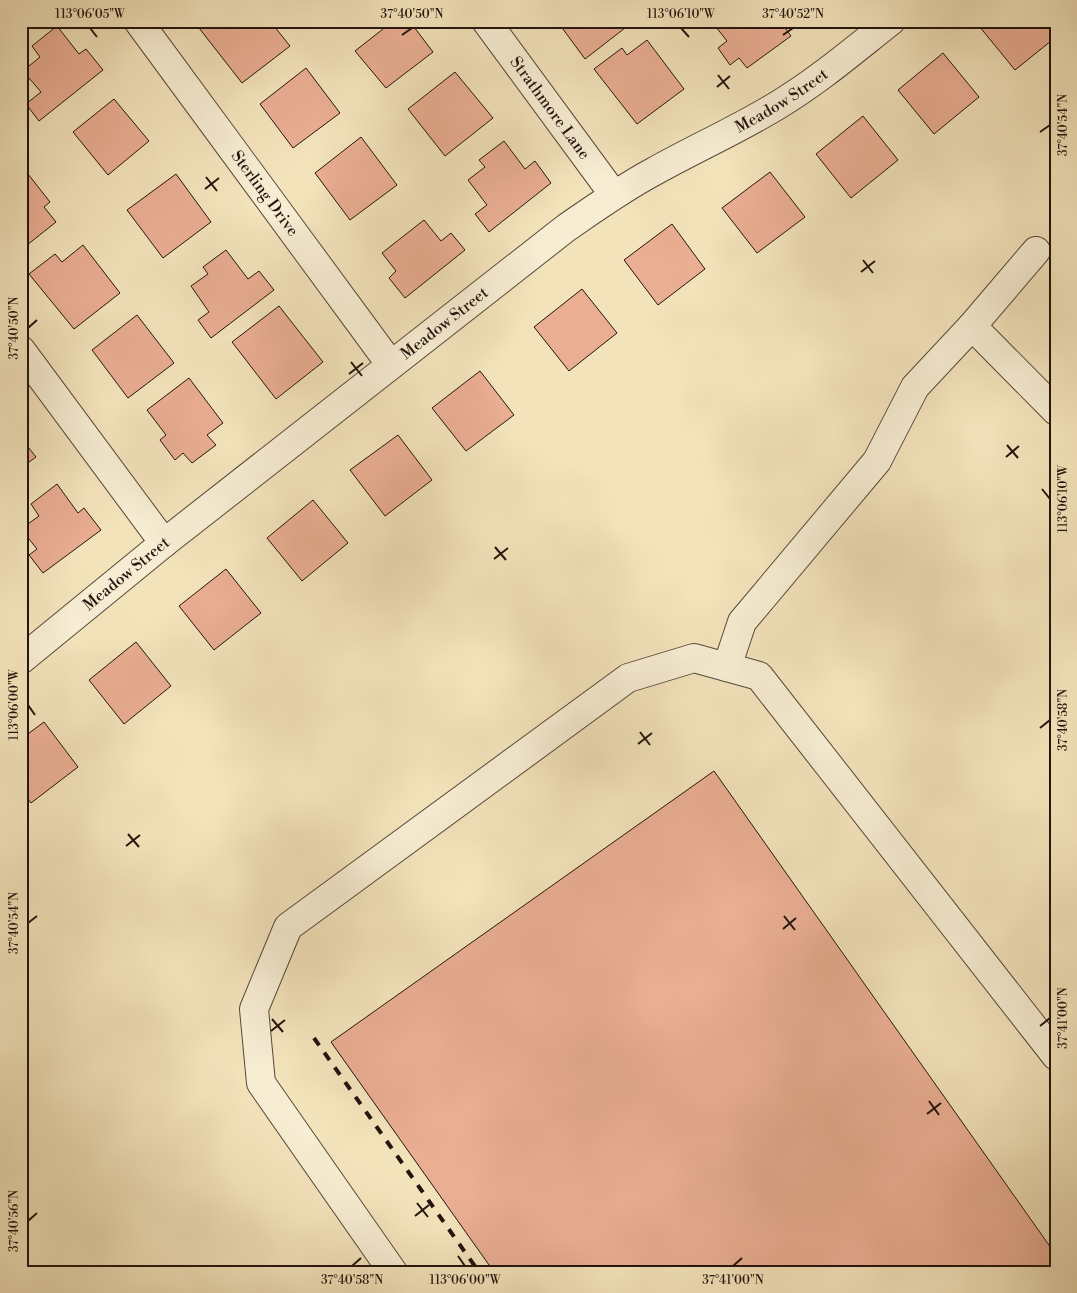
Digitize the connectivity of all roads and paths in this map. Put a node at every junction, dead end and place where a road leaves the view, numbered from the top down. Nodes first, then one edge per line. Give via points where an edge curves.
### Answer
1 (138, 21) edge
2 (486, 21) edge
3 (891, 21) edge
4 (863, 30) edge
5 (614, 195) junction
6 (1036, 251) dead end
7 (972, 326) junction
8 (21, 350) edge
9 (391, 365) junction
10 (1056, 411) edge
11 (164, 543) junction
12 (21, 660) edge
13 (727, 667) junction
14 (1056, 1056) edge
15 (393, 1272) edge

1 - 9 street, Sterling Drive
2 - 5 street, Strathmore Lane
3 - 4 street, Meadow Street
4 - 5 street, Meadow Street via 816,81 740,127
5 - 9 street, Meadow Street via 566,228
6 - 7 street
7 - 10 street
7 - 13 street via 915,387 876,460 742,622
8 - 11 street
9 - 11 street, Meadow Street
11 - 12 street, Meadow Street
13 - 14 street via 759,676
13 - 15 street via 694,658 628,678 288,927 254,1009 262,1083

